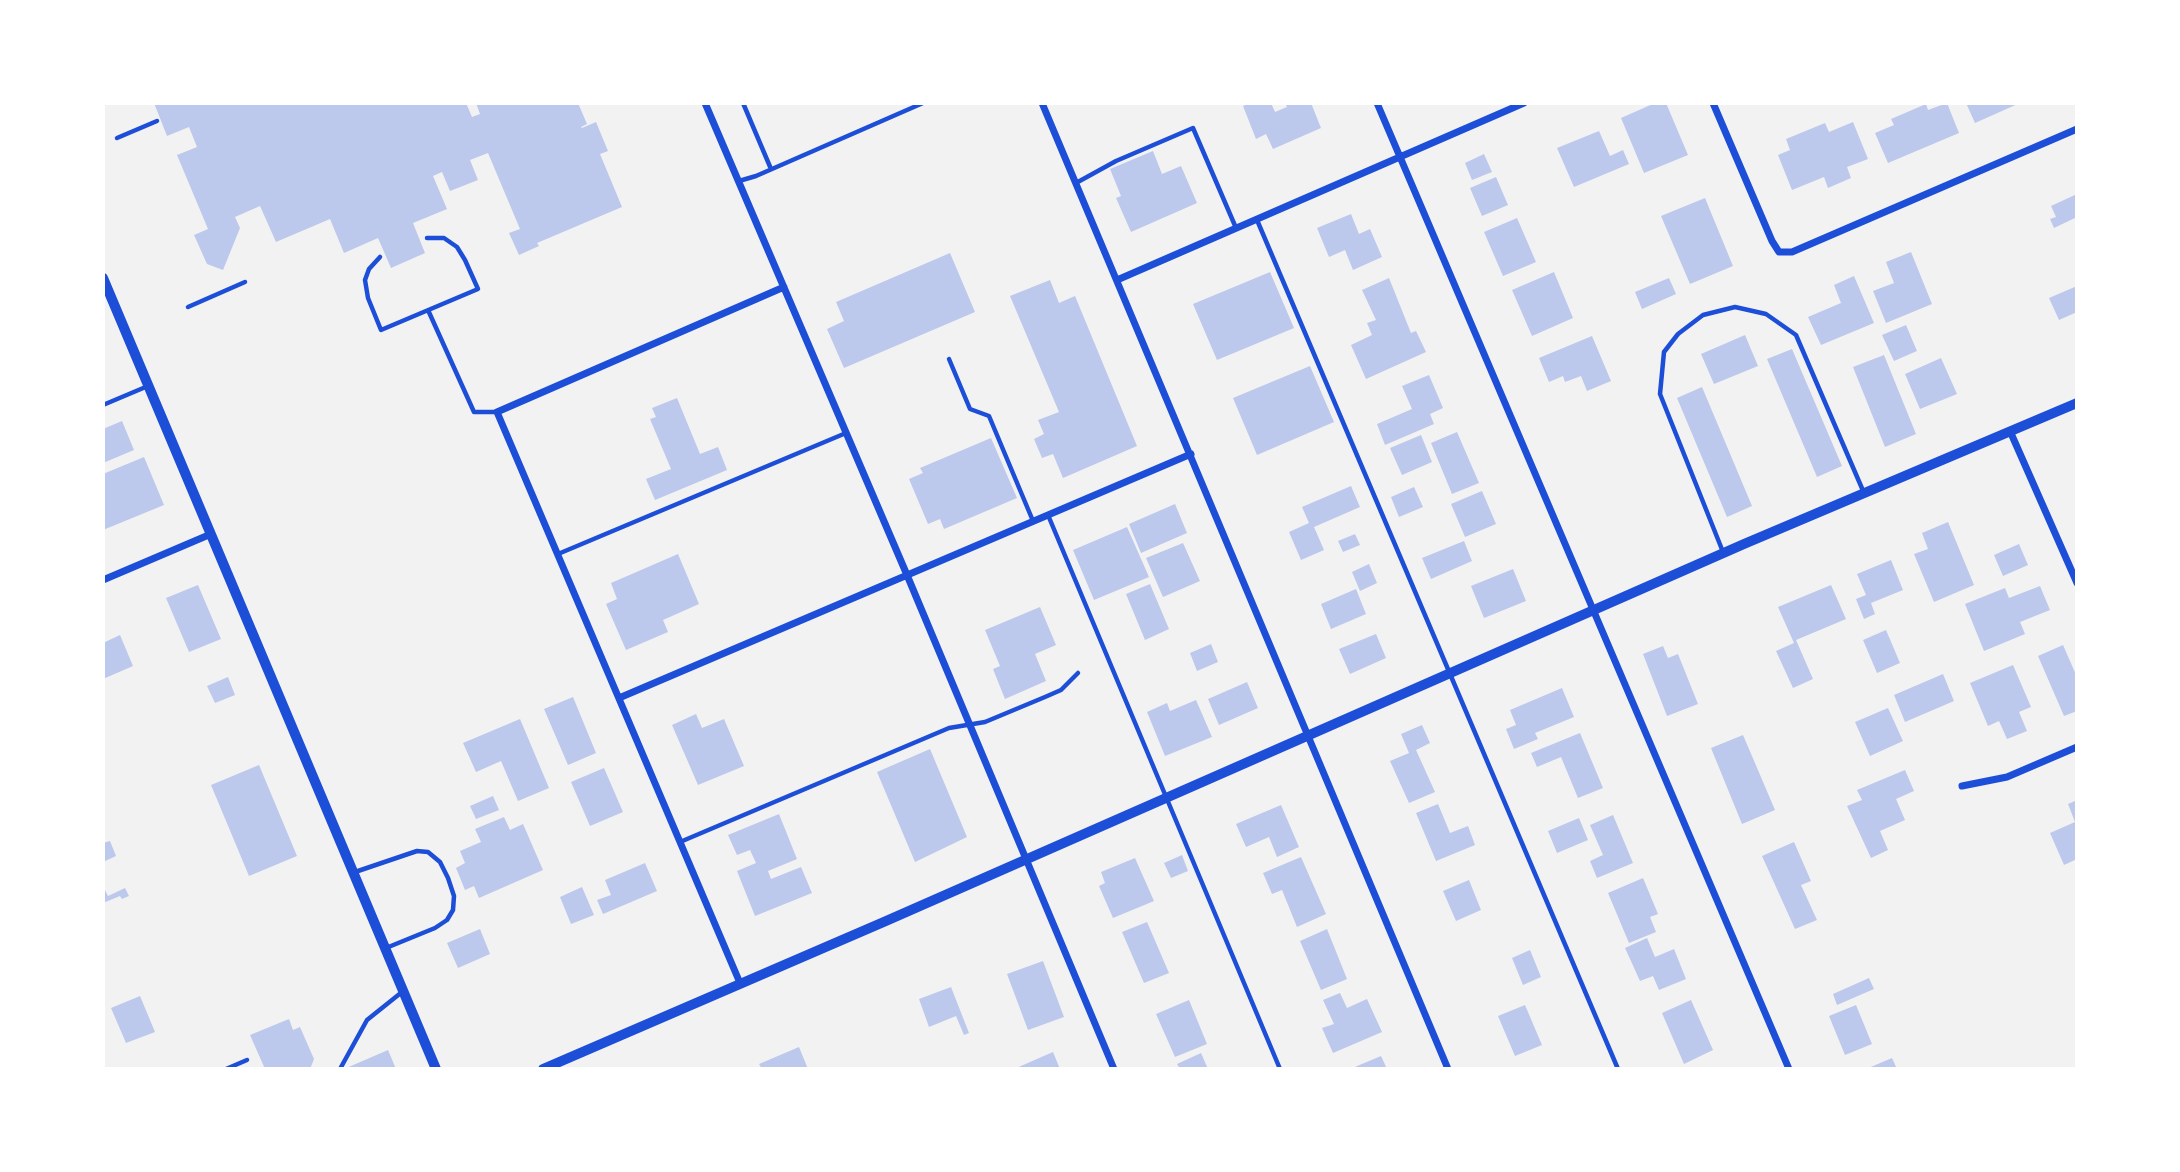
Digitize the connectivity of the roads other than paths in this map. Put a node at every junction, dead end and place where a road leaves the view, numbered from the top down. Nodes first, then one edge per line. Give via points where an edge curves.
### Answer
1 (705, 103) edge
2 (743, 103) edge
3 (923, 103) edge
4 (1042, 103) edge
5 (1377, 103) edge
6 (1524, 103) edge
7 (1713, 103) edge
8 (157, 121) dead end
9 (2077, 129) edge
10 (117, 138) dead end
11 (1400, 158) junction
12 (771, 169) junction
13 (739, 181) junction
14 (1076, 183) junction
15 (1257, 220) junction
16 (1236, 229) junction
17 (428, 238) dead end
18 (380, 257) dead end
19 (103, 278) edge
20 (1117, 280) junction
21 (245, 282) dead end
22 (784, 287) junction
23 (188, 307) dead end
24 (428, 310) junction
25 (949, 359) dead end
26 (149, 386) junction
27 (2077, 403) edge
28 (103, 405) edge
29 (497, 412) junction
30 (2010, 431) junction
31 (846, 433) junction
32 (1191, 454) junction
33 (1864, 493) junction
34 (1048, 515) junction
35 (1033, 521) junction
36 (211, 534) junction
37 (1724, 553) junction
38 (558, 554) junction
39 (907, 575) junction
40 (103, 580) edge
41 (2077, 583) edge
42 (1595, 610) junction
43 (1078, 673) dead end
44 (1452, 673) junction
45 (619, 698) junction
46 (969, 725) junction
47 (1308, 736) junction
48 (2077, 747) edge
49 (1962, 786) dead end
50 (1165, 799) junction
51 (680, 842) junction
52 (1025, 860) junction
53 (354, 873) junction
54 (385, 949) junction
55 (740, 983) junction
56 (403, 991) junction
57 (247, 1060) dead end
58 (226, 1069) edge
59 (340, 1069) edge
60 (436, 1069) edge
61 (543, 1069) edge
62 (1114, 1069) edge
63 (1280, 1069) edge
64 (1448, 1069) edge
65 (1618, 1069) edge
66 (1789, 1069) edge

1 - 13 street
2 - 12 lane
3 - 12 lane
4 - 14 street
5 - 11 street
6 - 11 street
7 - 9 street via 1779,252 1793,252
8 - 10 lane
11 - 15 street
11 - 42 street
12 - 13 lane
13 - 22 street
14 - 16 lane via 1193,128
14 - 20 street
15 - 16 street
15 - 44 lane
16 - 20 street
17 - 24 lane via 444,238 457,247 478,289
18 - 24 lane via 365,280 381,330
19 - 26 street
20 - 32 street
21 - 23 lane
22 - 29 street
22 - 31 street
24 - 29 lane via 474,412
25 - 35 lane via 970,409 989,416
26 - 28 lane
26 - 36 street
27 - 30 street
29 - 38 street
30 - 33 street
30 - 41 street
31 - 38 lane
31 - 39 street
32 - 34 street
32 - 47 street
33 - 37 street
33 - 37 lane via 1796,335 1766,314 1735,307 1703,315 1664,352 1660,394
34 - 35 street
34 - 50 lane
35 - 39 street
36 - 40 street
36 - 53 street
37 - 42 street
38 - 45 street
39 - 45 street
39 - 46 street
42 - 44 street
42 - 66 street
43 - 46 lane via 1062,690
44 - 47 street
44 - 65 lane
45 - 51 street
46 - 51 lane via 949,728
46 - 52 street
47 - 50 street
47 - 64 street
48 - 49 street via 2007,777
50 - 52 street
50 - 63 lane
51 - 55 street
52 - 55 street
52 - 62 street
53 - 54 street
53 - 54 lane via 417,851 428,852 440,862 448,878 454,896 447,920
54 - 56 street
55 - 61 street
56 - 59 lane via 367,1020
56 - 60 street
57 - 58 lane

